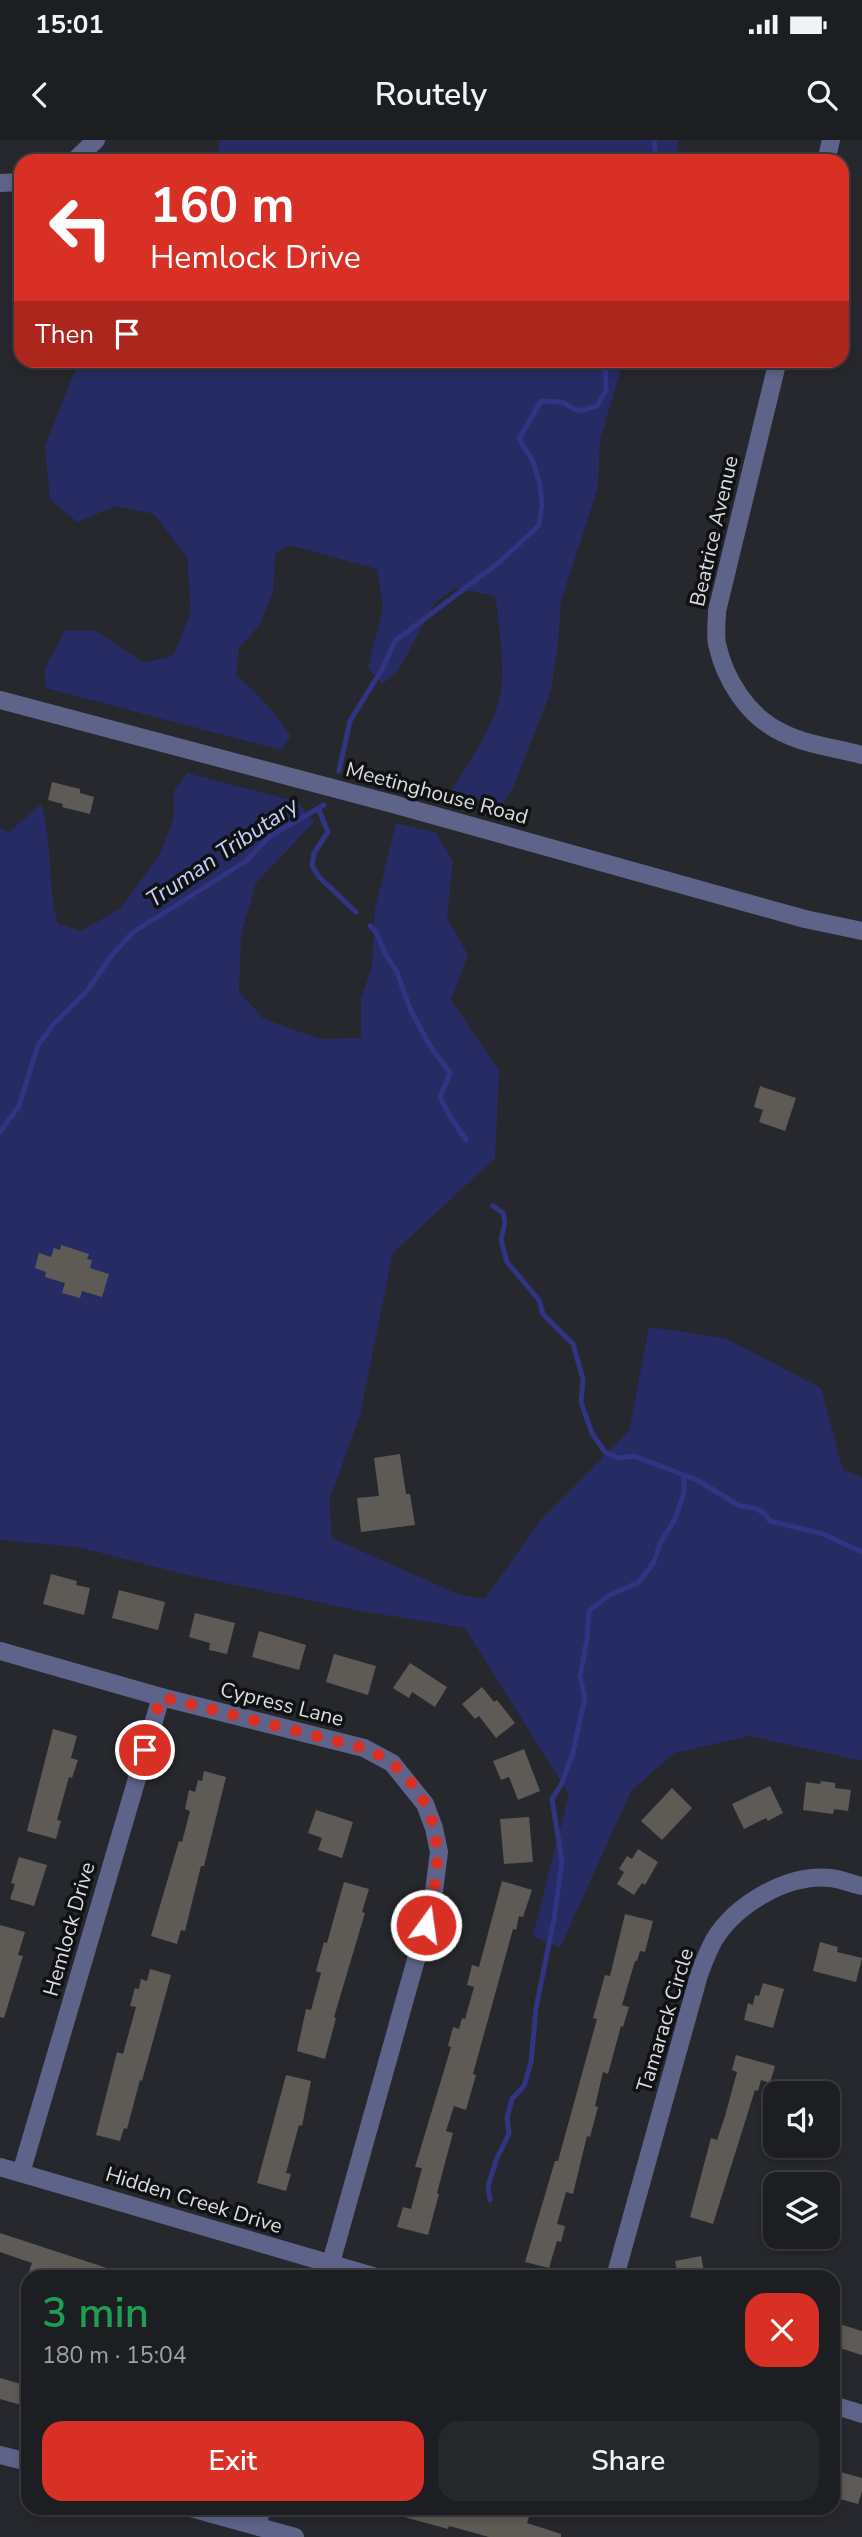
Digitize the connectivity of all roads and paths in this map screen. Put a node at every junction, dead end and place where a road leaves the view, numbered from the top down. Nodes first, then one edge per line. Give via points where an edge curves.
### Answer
1 (96, 140) edge
2 (81, 154) edge
3 (776, 368) edge
4 (0, 699) edge
5 (862, 755) edge
6 (862, 931) edge
7 (0, 1651) edge
8 (161, 1697) junction
9 (862, 1886) edge
10 (0, 2167) edge
11 (21, 2173) junction
12 (326, 2270) edge
13 (329, 2270) edge
14 (617, 2270) edge
15 (840, 2407) edge
16 (862, 2414) edge
17 (0, 2455) edge
18 (21, 2460) edge
19 (217, 2515) edge
20 (260, 2515) edge
21 (257, 2526) junction
22 (295, 2537) edge

1 - 2 street
3 - 5 street, Beatrice Avenue via 717,611 717,641 731,682 769,725 801,740
4 - 6 street, Meetinghouse Road
7 - 8 street, Cypress Lane
8 - 11 street, Hemlock Drive
8 - 13 street, Cypress Lane via 364,1748 392,1763 425,1804 434,1828 439,1852 433,1899
9 - 14 street, Tamarack Circle via 831,1878 787,1884 739,1912 715,1939 699,1975
10 - 11 street, Hidden Creek Drive
11 - 12 street, Hidden Creek Drive
15 - 16 street
17 - 18 street
19 - 21 street
20 - 21 street
21 - 22 street

